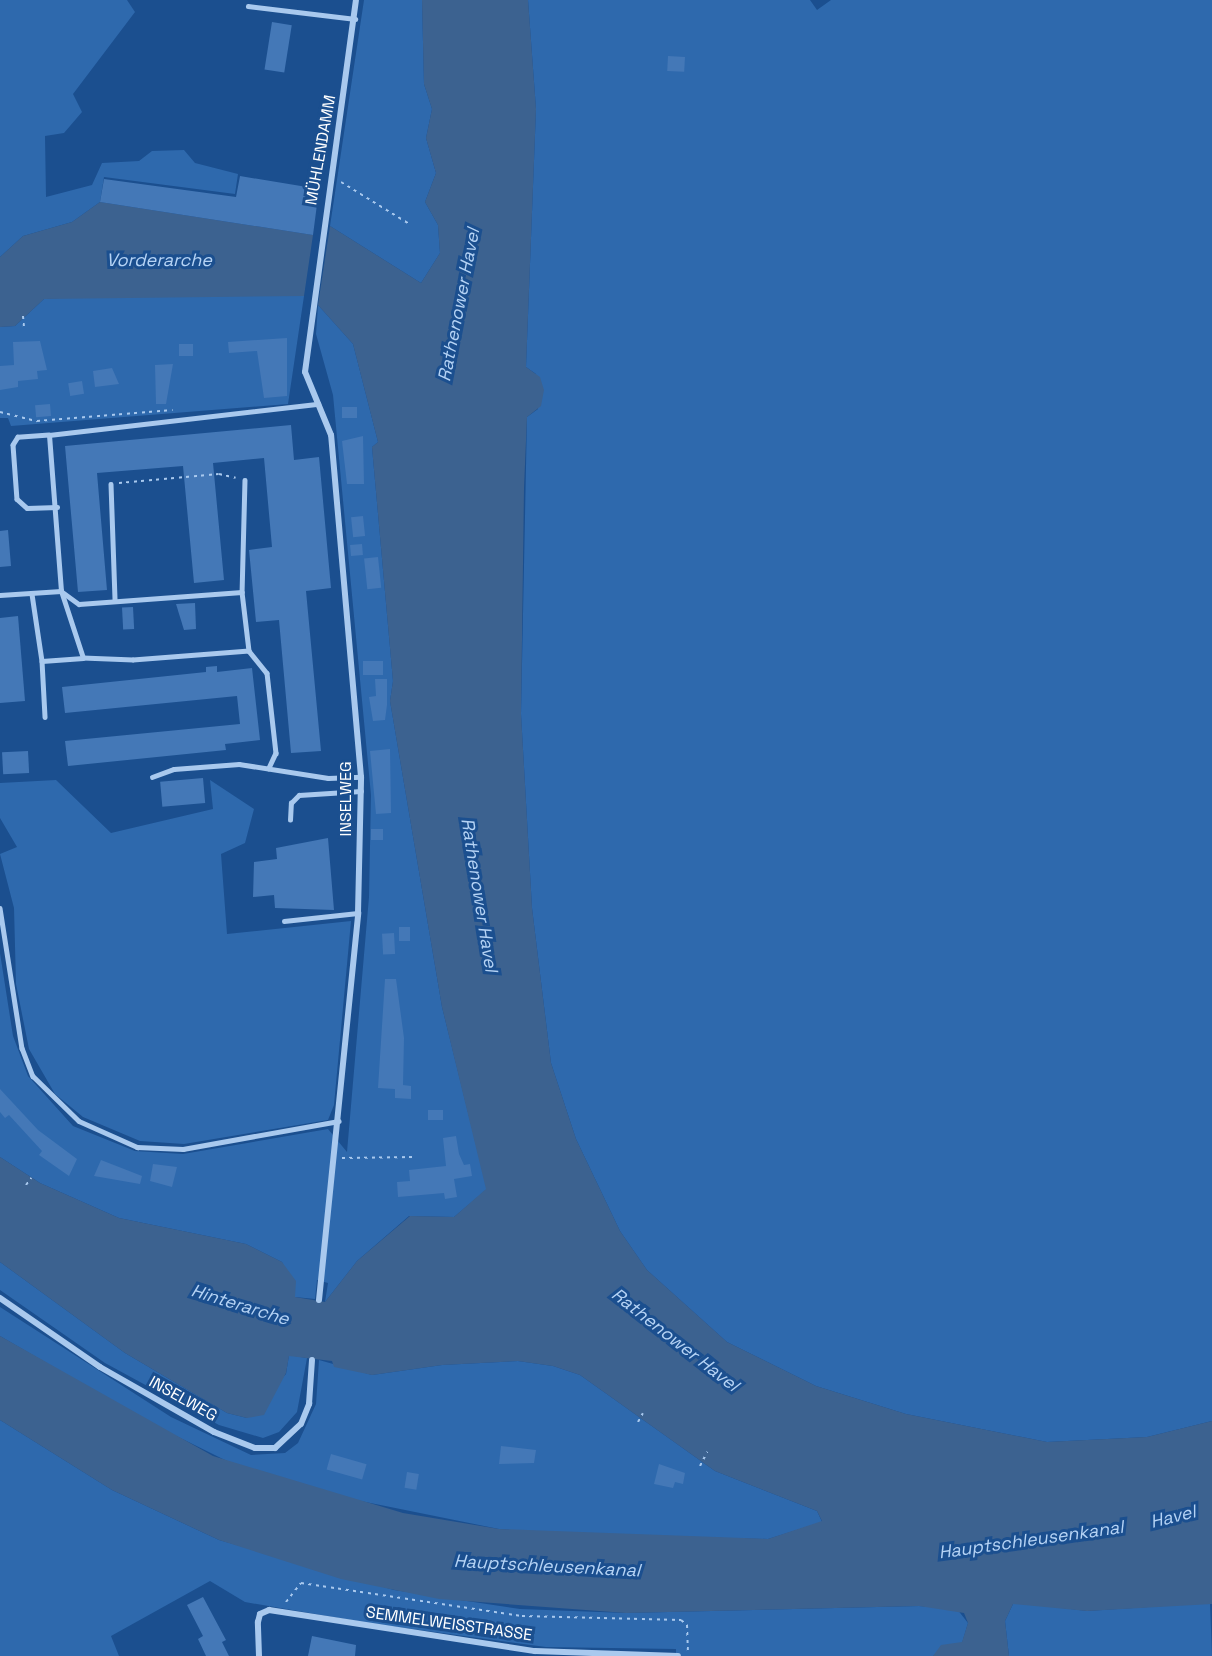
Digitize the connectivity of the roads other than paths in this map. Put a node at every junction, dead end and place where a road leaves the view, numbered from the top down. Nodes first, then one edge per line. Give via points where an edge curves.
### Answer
1 (356, 0) edge
2 (248, 6) dead end
3 (356, 19) junction
4 (310, 303) joint
5 (318, 404) junction
6 (50, 435) junction
7 (244, 480) road end
8 (111, 484) road end
9 (57, 507) junction
10 (61, 591) junction
11 (242, 592) junction
12 (32, 594) junction
13 (0, 595) edge
14 (116, 599) junction
15 (249, 651) junction
16 (83, 658) junction
17 (42, 661) junction
18 (45, 717) dead end
19 (269, 768) junction
20 (152, 777) dead end
21 (361, 777) junction
22 (361, 791) junction
23 (290, 820) dead end
24 (0, 908) edge
25 (358, 913) junction
26 (284, 921) dead end
27 (338, 1121) junction
28 (0, 1298) edge
29 (319, 1300) dead end
30 (312, 1360) dead end
31 (259, 1656) edge
32 (678, 1656) edge

1 - 3 street, MÜHLENDAMM
2 - 3 lane
3 - 4 street, MÜHLENDAMM
4 - 5 street, INSELWEG via 305,372
5 - 6 lane
5 - 21 street, INSELWEG via 330,435
6 - 9 lane
6 - 9 lane via 18,437 14,445 17,499 27,508
7 - 11 lane
8 - 14 lane
9 - 10 lane
10 - 12 lane
10 - 14 lane via 79,604
10 - 16 lane
11 - 14 lane
11 - 15 lane
12 - 13 lane
12 - 17 lane
15 - 16 lane via 133,660
15 - 19 lane via 267,673 276,753
16 - 17 lane
17 - 18 lane
19 - 20 lane via 239,764 174,769
19 - 21 lane via 328,778
21 - 22 street, INSELWEG
22 - 23 lane via 299,795 291,802
22 - 25 street, INSELWEG
24 - 27 lane via 22,1048 33,1076 79,1122 137,1147 183,1149
25 - 26 lane
25 - 27 street, INSELWEG
27 - 29 street, INSELWEG
28 - 30 street, INSELWEG via 156,1400 255,1448 275,1448 301,1424 309,1404
31 - 32 street, SEMMELWEISSTRASSE via 260,1614 279,1611 535,1651

